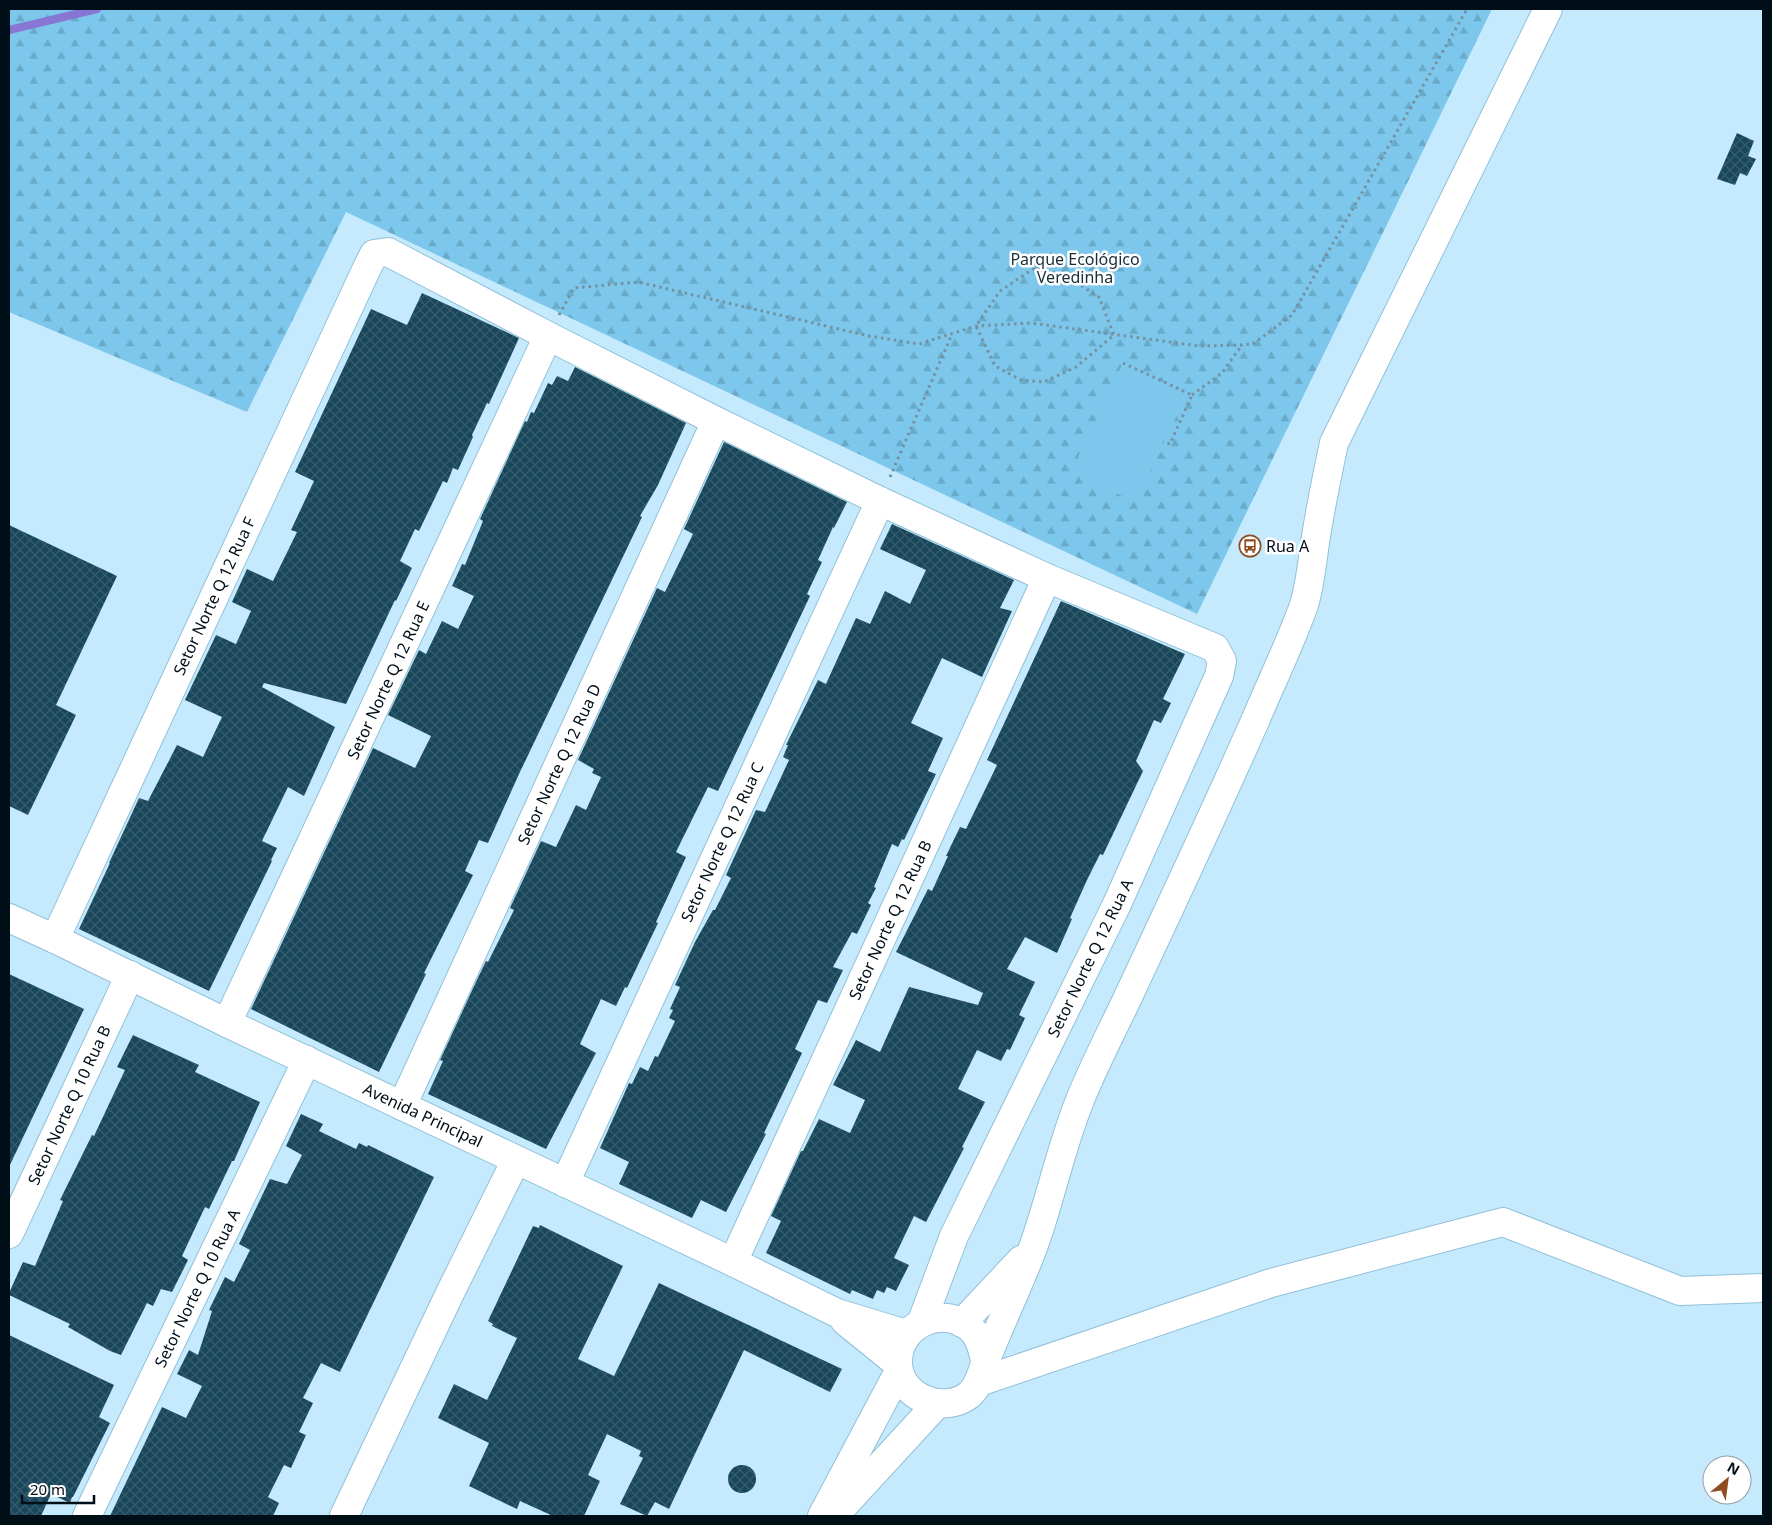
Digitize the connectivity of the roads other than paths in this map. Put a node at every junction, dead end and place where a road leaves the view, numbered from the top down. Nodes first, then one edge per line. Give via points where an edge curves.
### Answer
1 (1548, 9) edge
2 (548, 336) junction
3 (716, 421) junction
4 (880, 501) junction
5 (1047, 578) junction
6 (9, 918) edge
7 (55, 939) junction
8 (130, 975) junction
9 (228, 1023) junction
10 (307, 1060) junction
11 (402, 1106) junction
12 (516, 1160) junction
13 (564, 1183) junction
14 (9, 1234) edge
15 (954, 1236) junction
16 (1034, 1246) junction
17 (733, 1262) junction
18 (1763, 1288) edge
19 (836, 1313) junction
20 (956, 1320) junction
21 (914, 1328) junction
22 (898, 1367) junction
23 (982, 1371) junction
24 (936, 1404) junction
25 (87, 1516) edge
26 (344, 1516) edge
27 (822, 1516) edge
28 (834, 1516) edge

1 - 16 street via 1334,443 1305,601 1230,777 1080,1100
2 - 3 street
2 - 7 street, Setor Norte Q 12 Rua F via 388,252 374,254
2 - 9 street, Setor Norte Q 12 Rua E
3 - 4 street
3 - 11 street, Setor Norte Q 12 Rua D
4 - 5 street
4 - 13 street, Setor Norte Q 12 Rua C
5 - 15 street, Setor Norte Q 12 Rua A via 1215,648 1222,661 1219,676 1117,904
5 - 17 street, Setor Norte Q 12 Rua B
6 - 7 street, Avenida Principal
7 - 8 street, Avenida Principal
8 - 9 street, Avenida Principal
8 - 14 street, Setor Norte Q 10 Rua B
9 - 10 street, Avenida Principal
10 - 11 street, Avenida Principal
10 - 25 street, Setor Norte Q 10 Rua A
11 - 12 street, Avenida Principal
12 - 13 street, Avenida Principal
12 - 26 street
13 - 17 street, Avenida Principal
15 - 20 street
15 - 21 street, Setor Norte Q 12 Rua A
16 - 20 street
16 - 23 street
17 - 19 street, Avenida Principal
18 - 23 street via 1680,1291 1503,1222 1270,1283
19 - 21 street, Avenida Principal
19 - 22 street, Avenida Principal
20 - 21 street, Avenida Principal via 936,1317
20 - 23 street via 974,1332 982,1346
21 - 22 street via 899,1348
22 - 24 street, Avenida Principal via 906,1387 920,1398
22 - 27 street
23 - 24 street via 968,1395 953,1402
24 - 28 street

